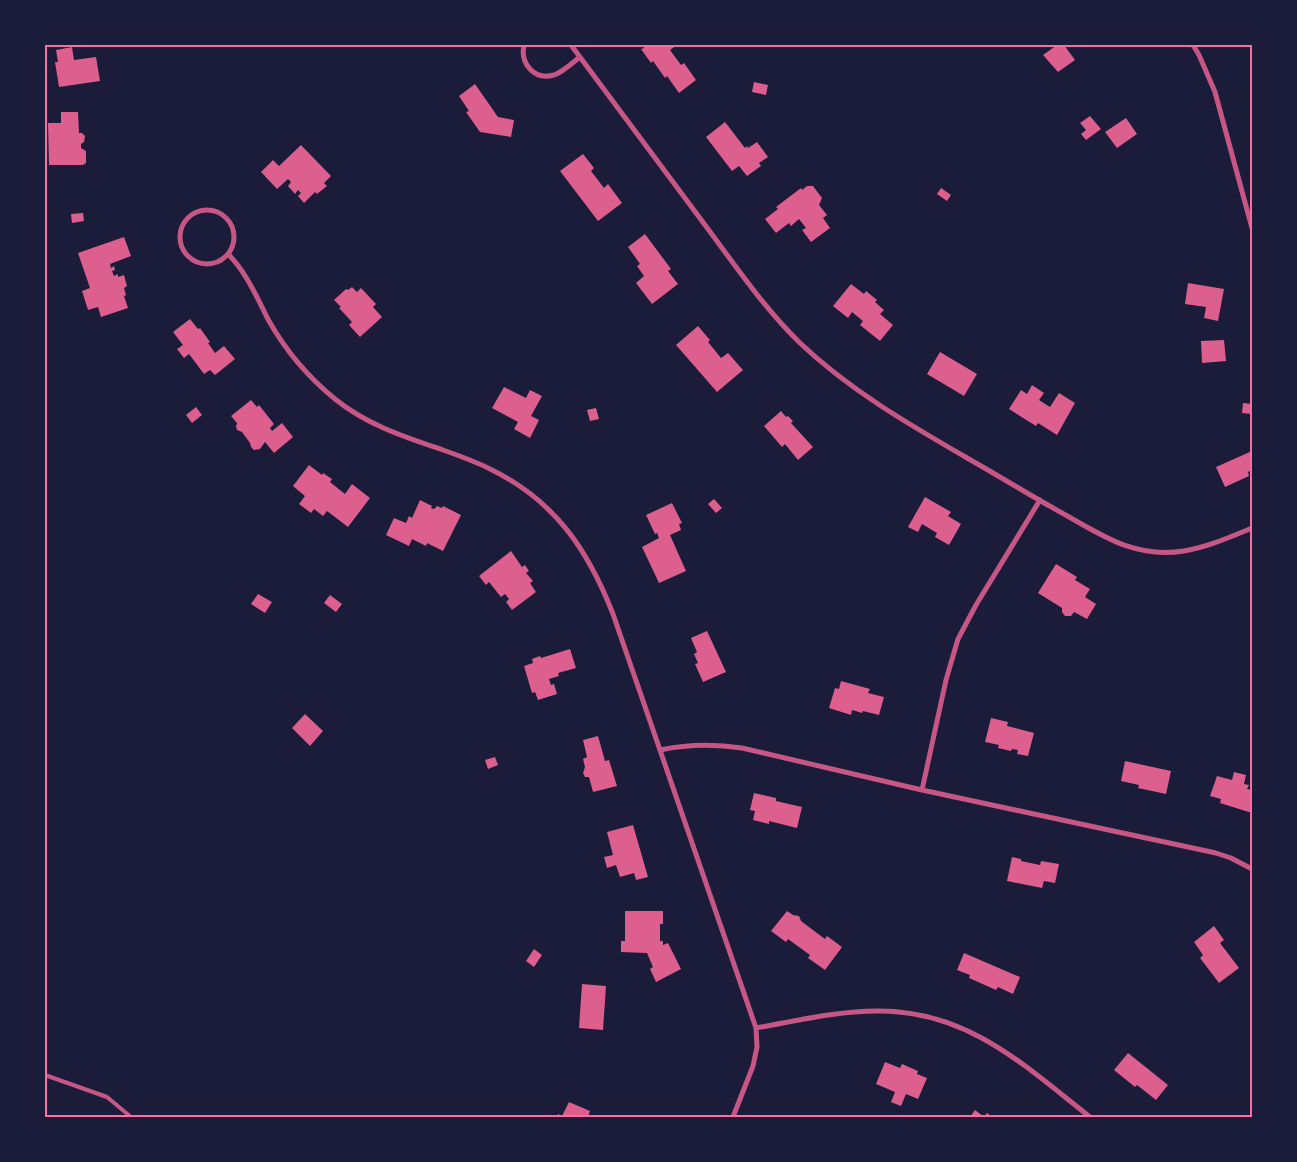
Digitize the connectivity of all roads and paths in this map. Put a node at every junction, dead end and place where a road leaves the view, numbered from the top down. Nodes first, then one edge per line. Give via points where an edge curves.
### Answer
1 (524, 45) edge
2 (571, 45) edge
3 (1193, 45) edge
4 (580, 57) junction
5 (1252, 228) edge
6 (228, 254) junction
7 (1040, 500) junction
8 (1252, 528) edge
9 (660, 750) junction
10 (922, 790) junction
11 (1252, 869) edge
12 (756, 1028) junction
13 (45, 1075) edge
14 (131, 1117) edge
15 (733, 1117) edge
16 (1090, 1117) edge

1 - 4 street via 525,62 539,75 557,74
2 - 4 street
3 - 5 street via 1214,92
4 - 7 street via 747,281 801,344 871,400
6 - 6 street via 213,264 195,262 187,256 180,239 181,230 191,215 208,210 223,216 232,230 232,246
6 - 9 street via 243,272 280,340 307,373 336,400 390,431 509,478 541,502 567,528 588,559 605,594
7 - 8 street via 1115,542 1141,551 1184,551
7 - 10 street via 958,639 947,673
9 - 10 street via 695,744 723,745
9 - 12 street
10 - 11 street via 1216,853
12 - 15 street via 753,1066
12 - 16 street via 856,1012 900,1012 925,1017 975,1033 997,1045
13 - 14 lane via 107,1097

